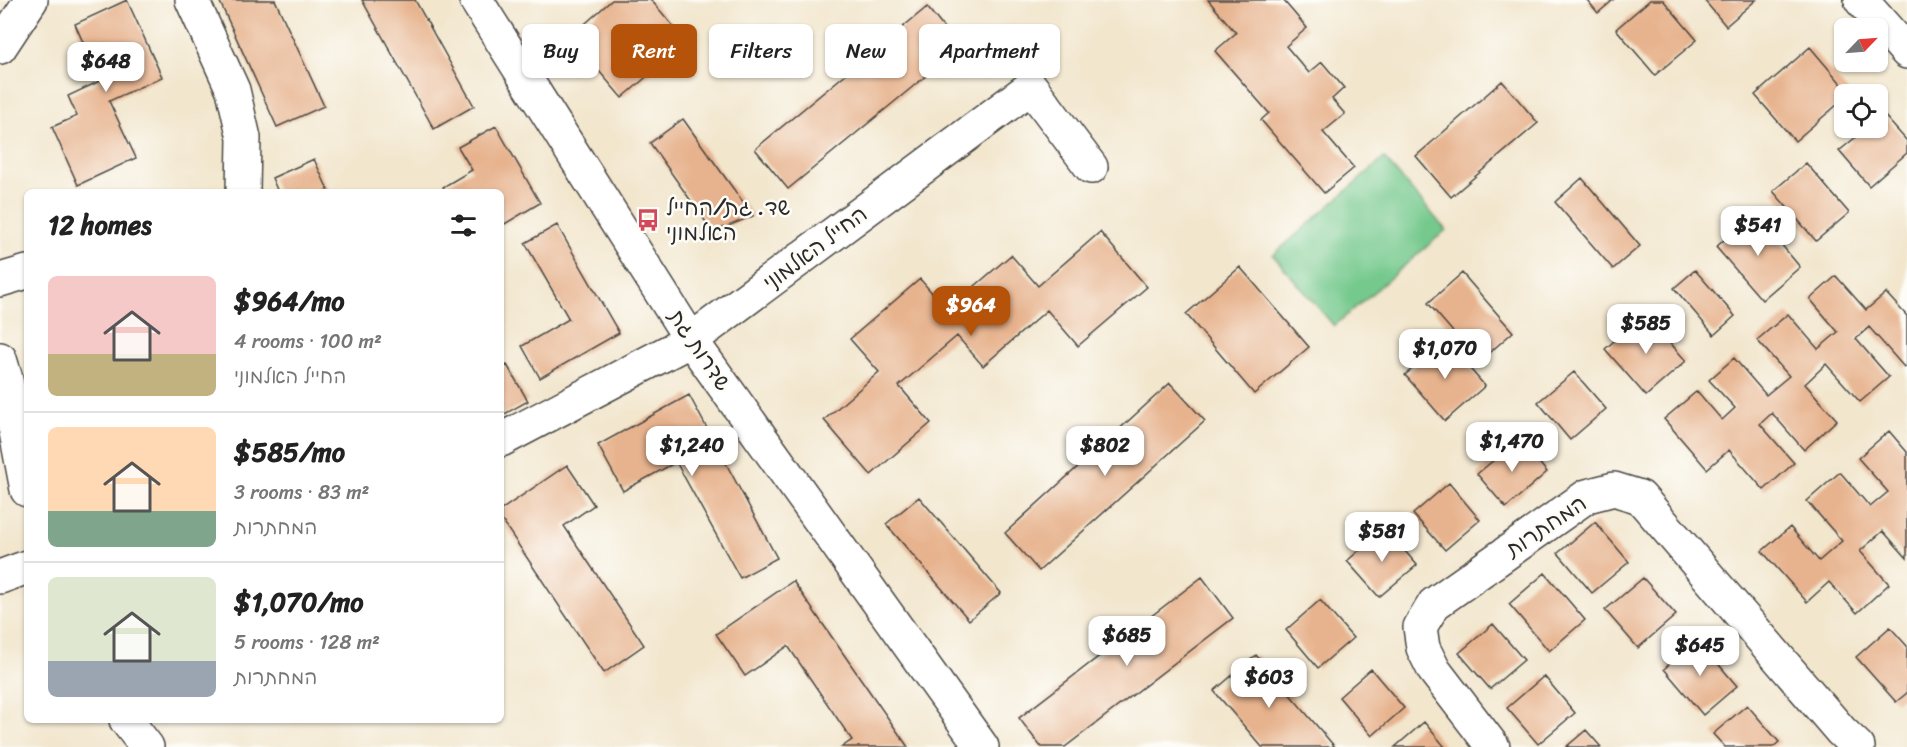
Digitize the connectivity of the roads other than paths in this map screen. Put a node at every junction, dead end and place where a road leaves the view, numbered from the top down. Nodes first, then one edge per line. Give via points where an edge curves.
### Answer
1 (31, 0) edge
2 (192, 0) edge
3 (1862, 0) edge
4 (483, 3) edge
5 (0, 47) edge
6 (1907, 52) edge
7 (1091, 167) dead end
8 (243, 189) edge
9 (24, 273) edge
10 (0, 280) edge
11 (691, 340) junction
12 (0, 359) edge
13 (504, 438) edge
14 (24, 475) edge
15 (24, 568) edge
16 (0, 577) edge
17 (128, 723) edge
18 (1841, 742) edge
19 (978, 745) edge
20 (147, 747) edge
21 (1493, 747) edge

1 - 5 street
2 - 8 street via 233,90 244,138
3 - 6 street
4 - 11 street, שדרות גת
7 - 11 street, החייל האלמוני via 1031,87
9 - 10 street
11 - 13 street, החייל האלמוני
11 - 19 street, שדרות גת
12 - 14 street
15 - 16 street
17 - 20 street
18 - 21 street, המחתרות via 1641,497 1614,489 1587,496 1434,604 1420,627 1423,648 1434,670

